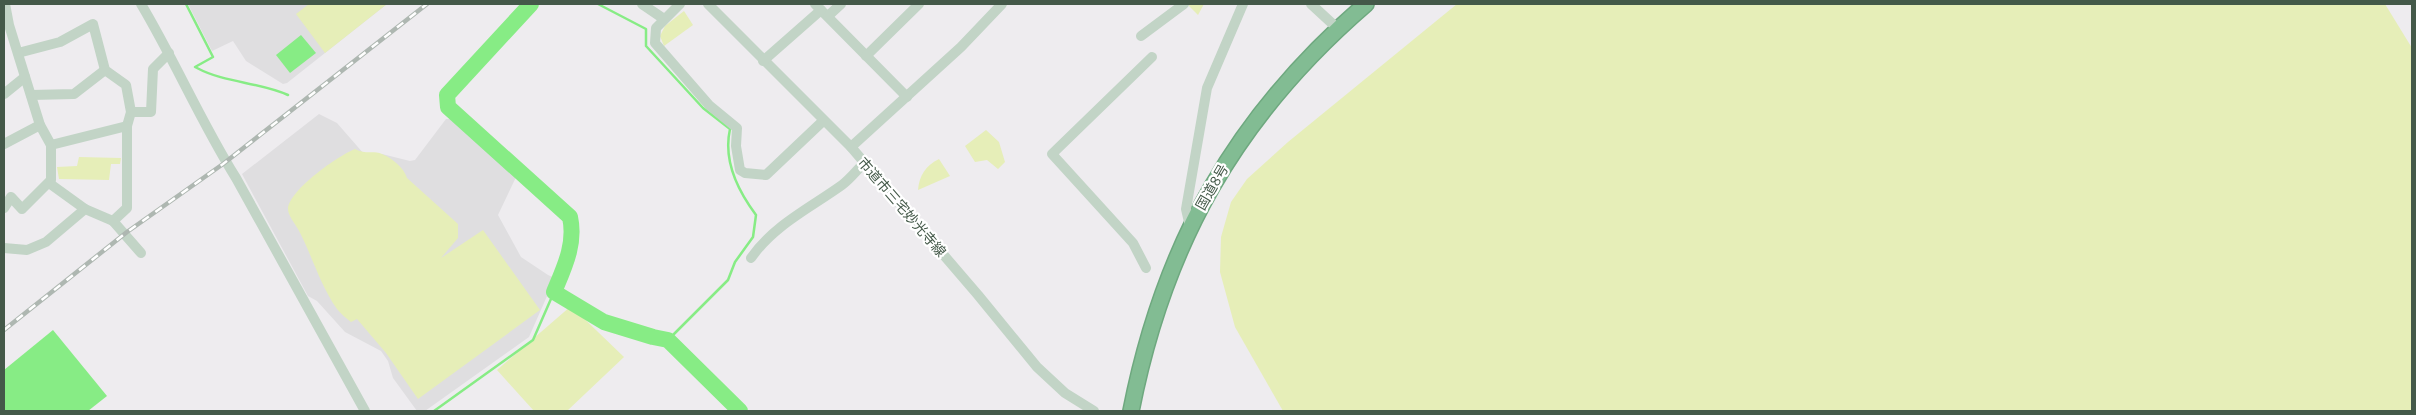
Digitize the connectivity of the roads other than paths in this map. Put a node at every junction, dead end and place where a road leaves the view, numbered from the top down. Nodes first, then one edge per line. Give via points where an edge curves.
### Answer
1 (6, 4) edge
2 (141, 4) edge
3 (642, 4) edge
4 (680, 4) edge
5 (708, 4) edge
6 (841, 4) edge
7 (919, 4) edge
8 (1002, 4) edge
9 (1184, 4) edge
10 (1243, 4) edge
11 (1311, 4) edge
12 (1366, 4) edge
13 (821, 10) edge
14 (664, 18) junction
15 (1337, 28) junction
16 (1141, 36) dead end
17 (167, 50) junction
18 (18, 53) junction
19 (866, 56) junction
20 (1152, 57) dead end
21 (763, 61) junction
22 (105, 70) junction
23 (25, 77) junction
24 (4, 94) edge
25 (31, 95) junction
26 (906, 97) junction
27 (131, 112) junction
28 (823, 121) junction
29 (40, 125) junction
30 (127, 126) junction
31 (4, 144) edge
32 (51, 145) junction
33 (851, 147) junction
34 (864, 163) junction
35 (49, 183) junction
36 (4, 208) edge
37 (85, 209) junction
38 (113, 221) junction
39 (1190, 226) junction
40 (4, 248) edge
41 (141, 253) dead end
42 (751, 258) dead end
43 (1146, 268) dead end
44 (365, 411) edge
45 (1094, 411) edge
46 (1131, 411) edge

1 - 18 street
2 - 17 street
3 - 14 street
4 - 14 street
5 - 21 street, 市道市三宅妙光寺線
6 - 13 street
7 - 19 street
8 - 26 street
9 - 16 street
10 - 39 street via 1207,88 1186,209
11 - 15 street
12 - 15 highway, 国道8号
13 - 19 street
13 - 21 street
14 - 28 street via 656,28 655,42 709,105 737,128 736,146 740,170 744,173 766,175
15 - 39 highway, 国道8号 via 1254,120
17 - 27 street via 153,69 150,112
17 - 44 street via 212,141 236,178
18 - 22 street via 60,42 93,24
18 - 23 street
19 - 26 street
20 - 43 street via 1052,154 1133,243
21 - 28 street, 市道市三宅妙光寺線
22 - 25 street via 74,94
22 - 27 street via 126,85
23 - 24 street
23 - 25 street
25 - 29 street
26 - 33 street
27 - 30 street
28 - 33 street, 市道市三宅妙光寺線
29 - 31 street
29 - 32 street
30 - 32 street
30 - 38 street via 127,208
32 - 35 street via 52,175
33 - 34 street, 市道市三宅妙光寺線
34 - 42 street via 843,184 773,233
34 - 45 street, 市道市三宅妙光寺線 via 1037,367 1065,393
35 - 36 street via 22,209 12,197
35 - 37 street
37 - 38 street
37 - 40 street via 46,242 27,250
38 - 41 street
39 - 46 highway, 国道8号 via 1151,327

